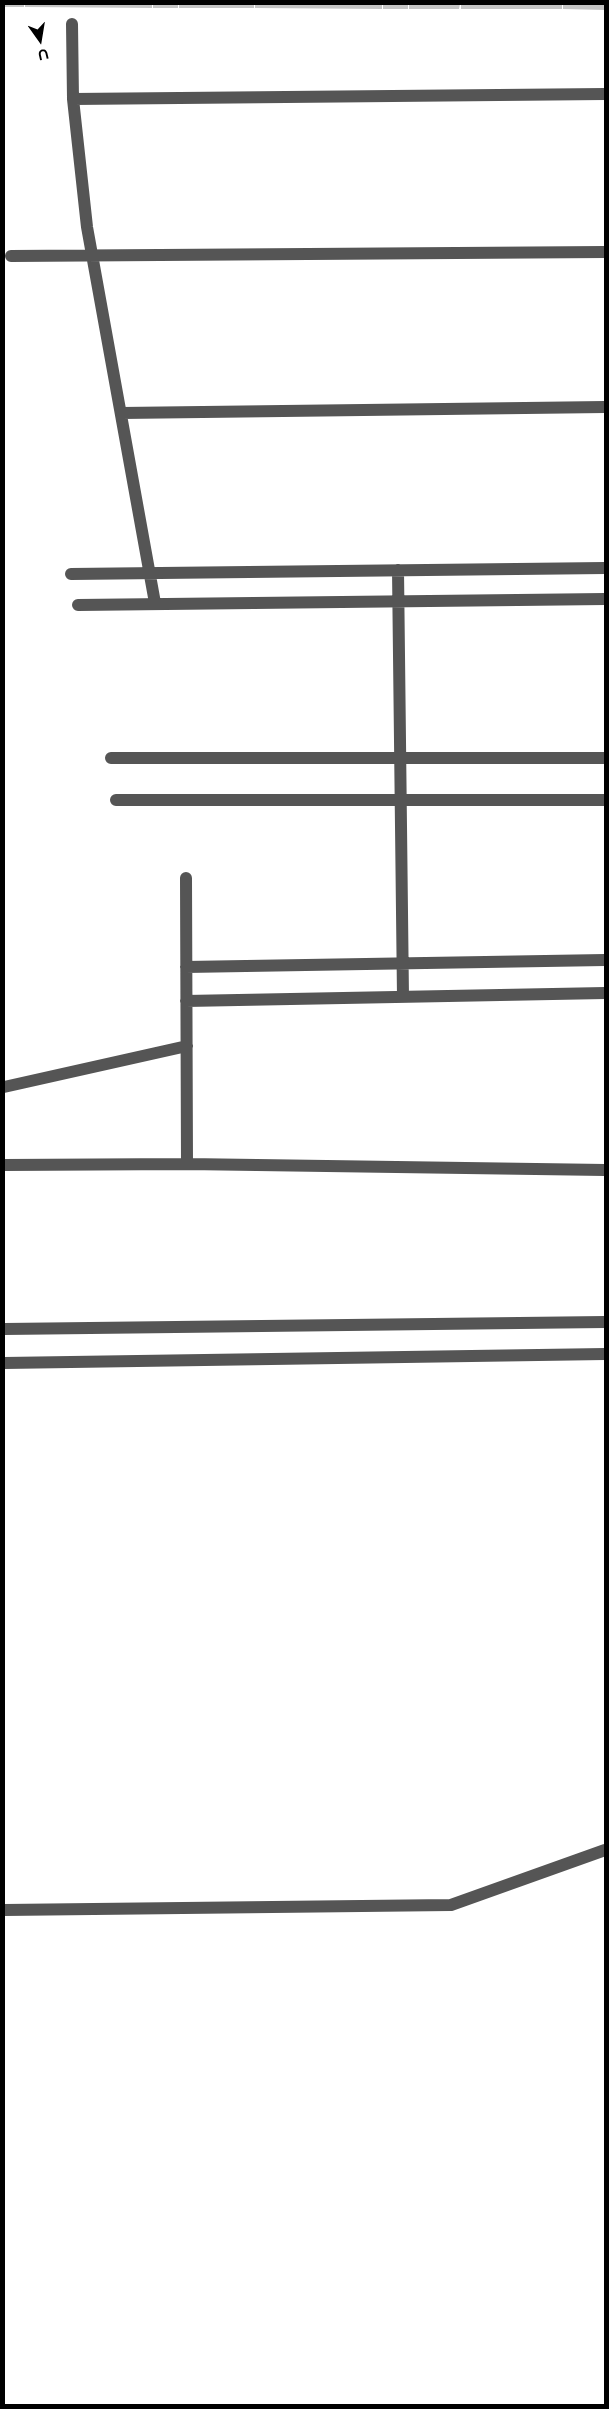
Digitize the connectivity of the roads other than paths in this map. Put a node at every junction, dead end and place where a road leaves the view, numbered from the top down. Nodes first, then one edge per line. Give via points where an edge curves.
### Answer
1 (72, 24) dead end
2 (605, 94) edge
3 (74, 98) junction
4 (605, 252) edge
5 (11, 256) dead end
6 (94, 257) junction
7 (605, 408) edge
8 (122, 413) junction
9 (605, 568) edge
10 (398, 570) junction
11 (150, 573) junction
12 (71, 574) dead end
13 (605, 599) edge
14 (398, 601) junction
15 (156, 603) junction
16 (78, 604) dead end
17 (110, 758) dead end
18 (400, 758) junction
19 (605, 758) edge
20 (116, 800) dead end
21 (401, 800) junction
22 (605, 800) edge
23 (186, 878) dead end
24 (605, 960) edge
25 (403, 964) junction
26 (186, 967) junction
27 (605, 993) edge
28 (403, 997) junction
29 (186, 1001) junction
30 (187, 1046) junction
31 (4, 1087) edge
32 (187, 1164) junction
33 (4, 1166) edge
34 (605, 1170) edge
35 (605, 1322) edge
36 (4, 1329) edge
37 (605, 1354) edge
38 (4, 1364) edge
39 (605, 1850) edge
40 (4, 1910) edge

1 - 3 street
2 - 3 street
3 - 6 street via 87,227
4 - 6 street
5 - 6 street
6 - 8 street
7 - 8 street
8 - 11 street
9 - 10 street
10 - 11 street
10 - 14 street
11 - 12 street
11 - 15 street
13 - 14 street
14 - 15 street
14 - 18 street
15 - 16 street
17 - 18 street
18 - 19 street
18 - 21 street
20 - 21 street
21 - 22 street
21 - 25 street
23 - 26 street
24 - 25 street
25 - 26 street
25 - 28 street
26 - 29 street
27 - 28 street
28 - 29 street
29 - 30 street
30 - 31 street
30 - 32 street
32 - 33 street
32 - 34 street
35 - 36 street
37 - 38 street
39 - 40 street via 451,1906

